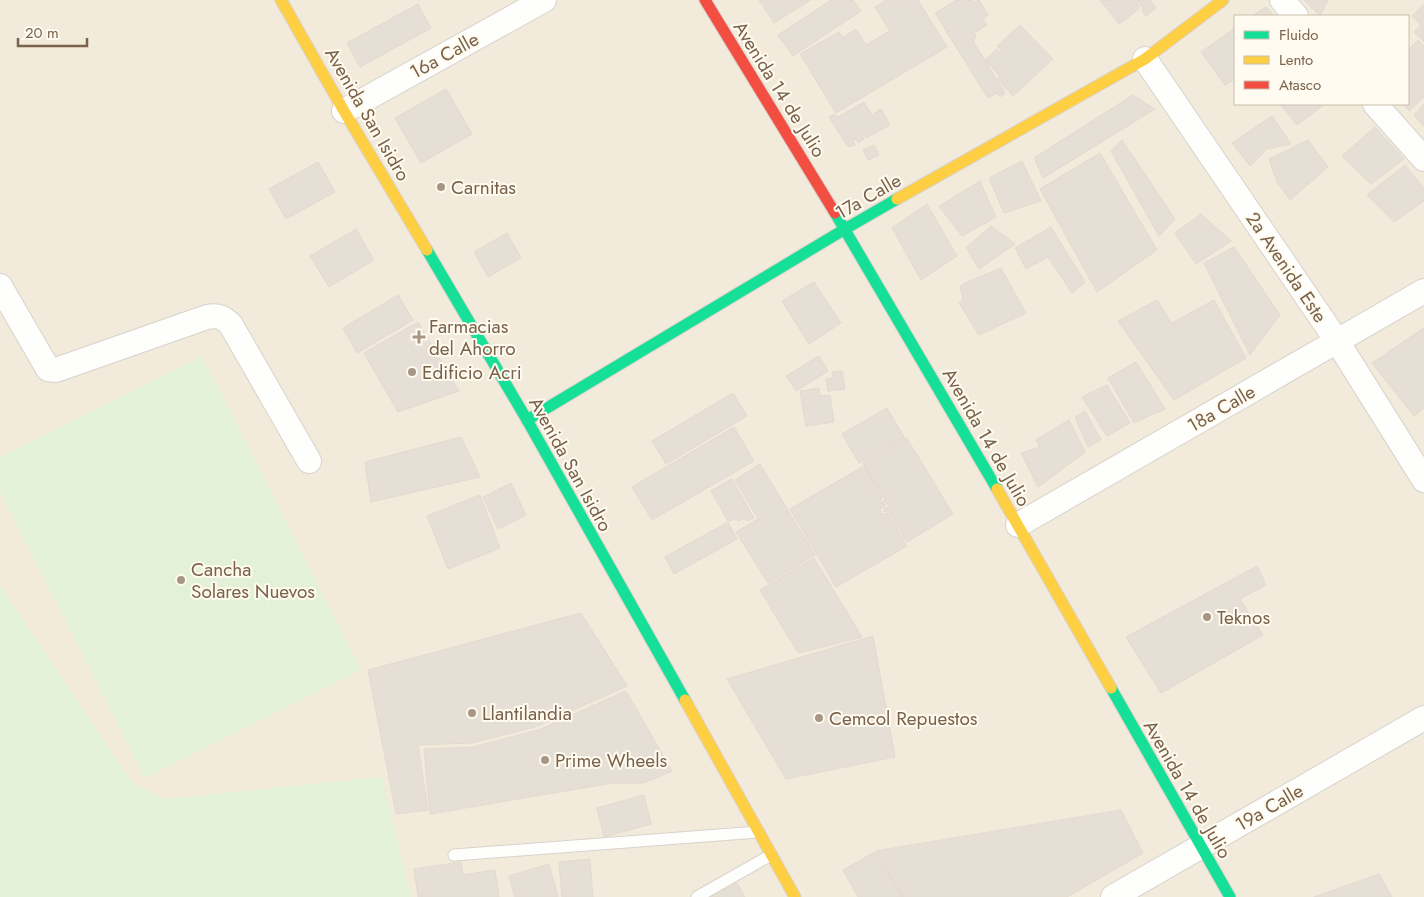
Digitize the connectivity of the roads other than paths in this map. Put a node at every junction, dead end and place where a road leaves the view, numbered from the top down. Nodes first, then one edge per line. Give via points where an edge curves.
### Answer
1 (281, 0) edge
2 (544, 0) edge
3 (705, 0) edge
4 (1223, 0) edge
5 (1282, 0) edge
6 (1295, 15) edge
7 (1144, 58) junction
8 (1376, 105) edge
9 (344, 111) junction
10 (1424, 159) edge
11 (845, 229) junction
12 (0, 286) edge
13 (1424, 291) edge
14 (1337, 341) junction
15 (527, 420) junction
16 (309, 461) dead end
17 (1424, 480) edge
18 (1018, 525) junction
19 (1424, 718) edge
20 (758, 832) junction
21 (1200, 847) junction
22 (454, 855) dead end
23 (771, 855) junction
24 (697, 897) edge
25 (795, 897) edge
26 (1113, 897) edge
27 (1230, 897) edge

1 - 9 street, Avenida San Isidro
2 - 9 street, 16a Calle
3 - 11 street, Avenida 14 de Julio
4 - 7 street, 17a Calle
5 - 6 street
7 - 11 street, 17a Calle
7 - 14 street, 2a Avenida Este
8 - 10 street
9 - 15 street, Avenida San Isidro
11 - 15 street, 17a Calle
11 - 18 street, Avenida 14 de Julio
12 - 16 street via 48,370 56,370 207,317 223,318 231,325
13 - 14 street, 18a Calle
14 - 17 street, 2a Avenida Este
14 - 18 street, 18a Calle
15 - 20 street, Avenida San Isidro
18 - 21 street, Avenida 14 de Julio
19 - 21 street, 19a Calle
20 - 22 lane
20 - 23 street, Avenida San Isidro
21 - 26 street, 19a Calle
21 - 27 street, Avenida 14 de Julio
23 - 24 lane
23 - 25 street, Avenida San Isidro

